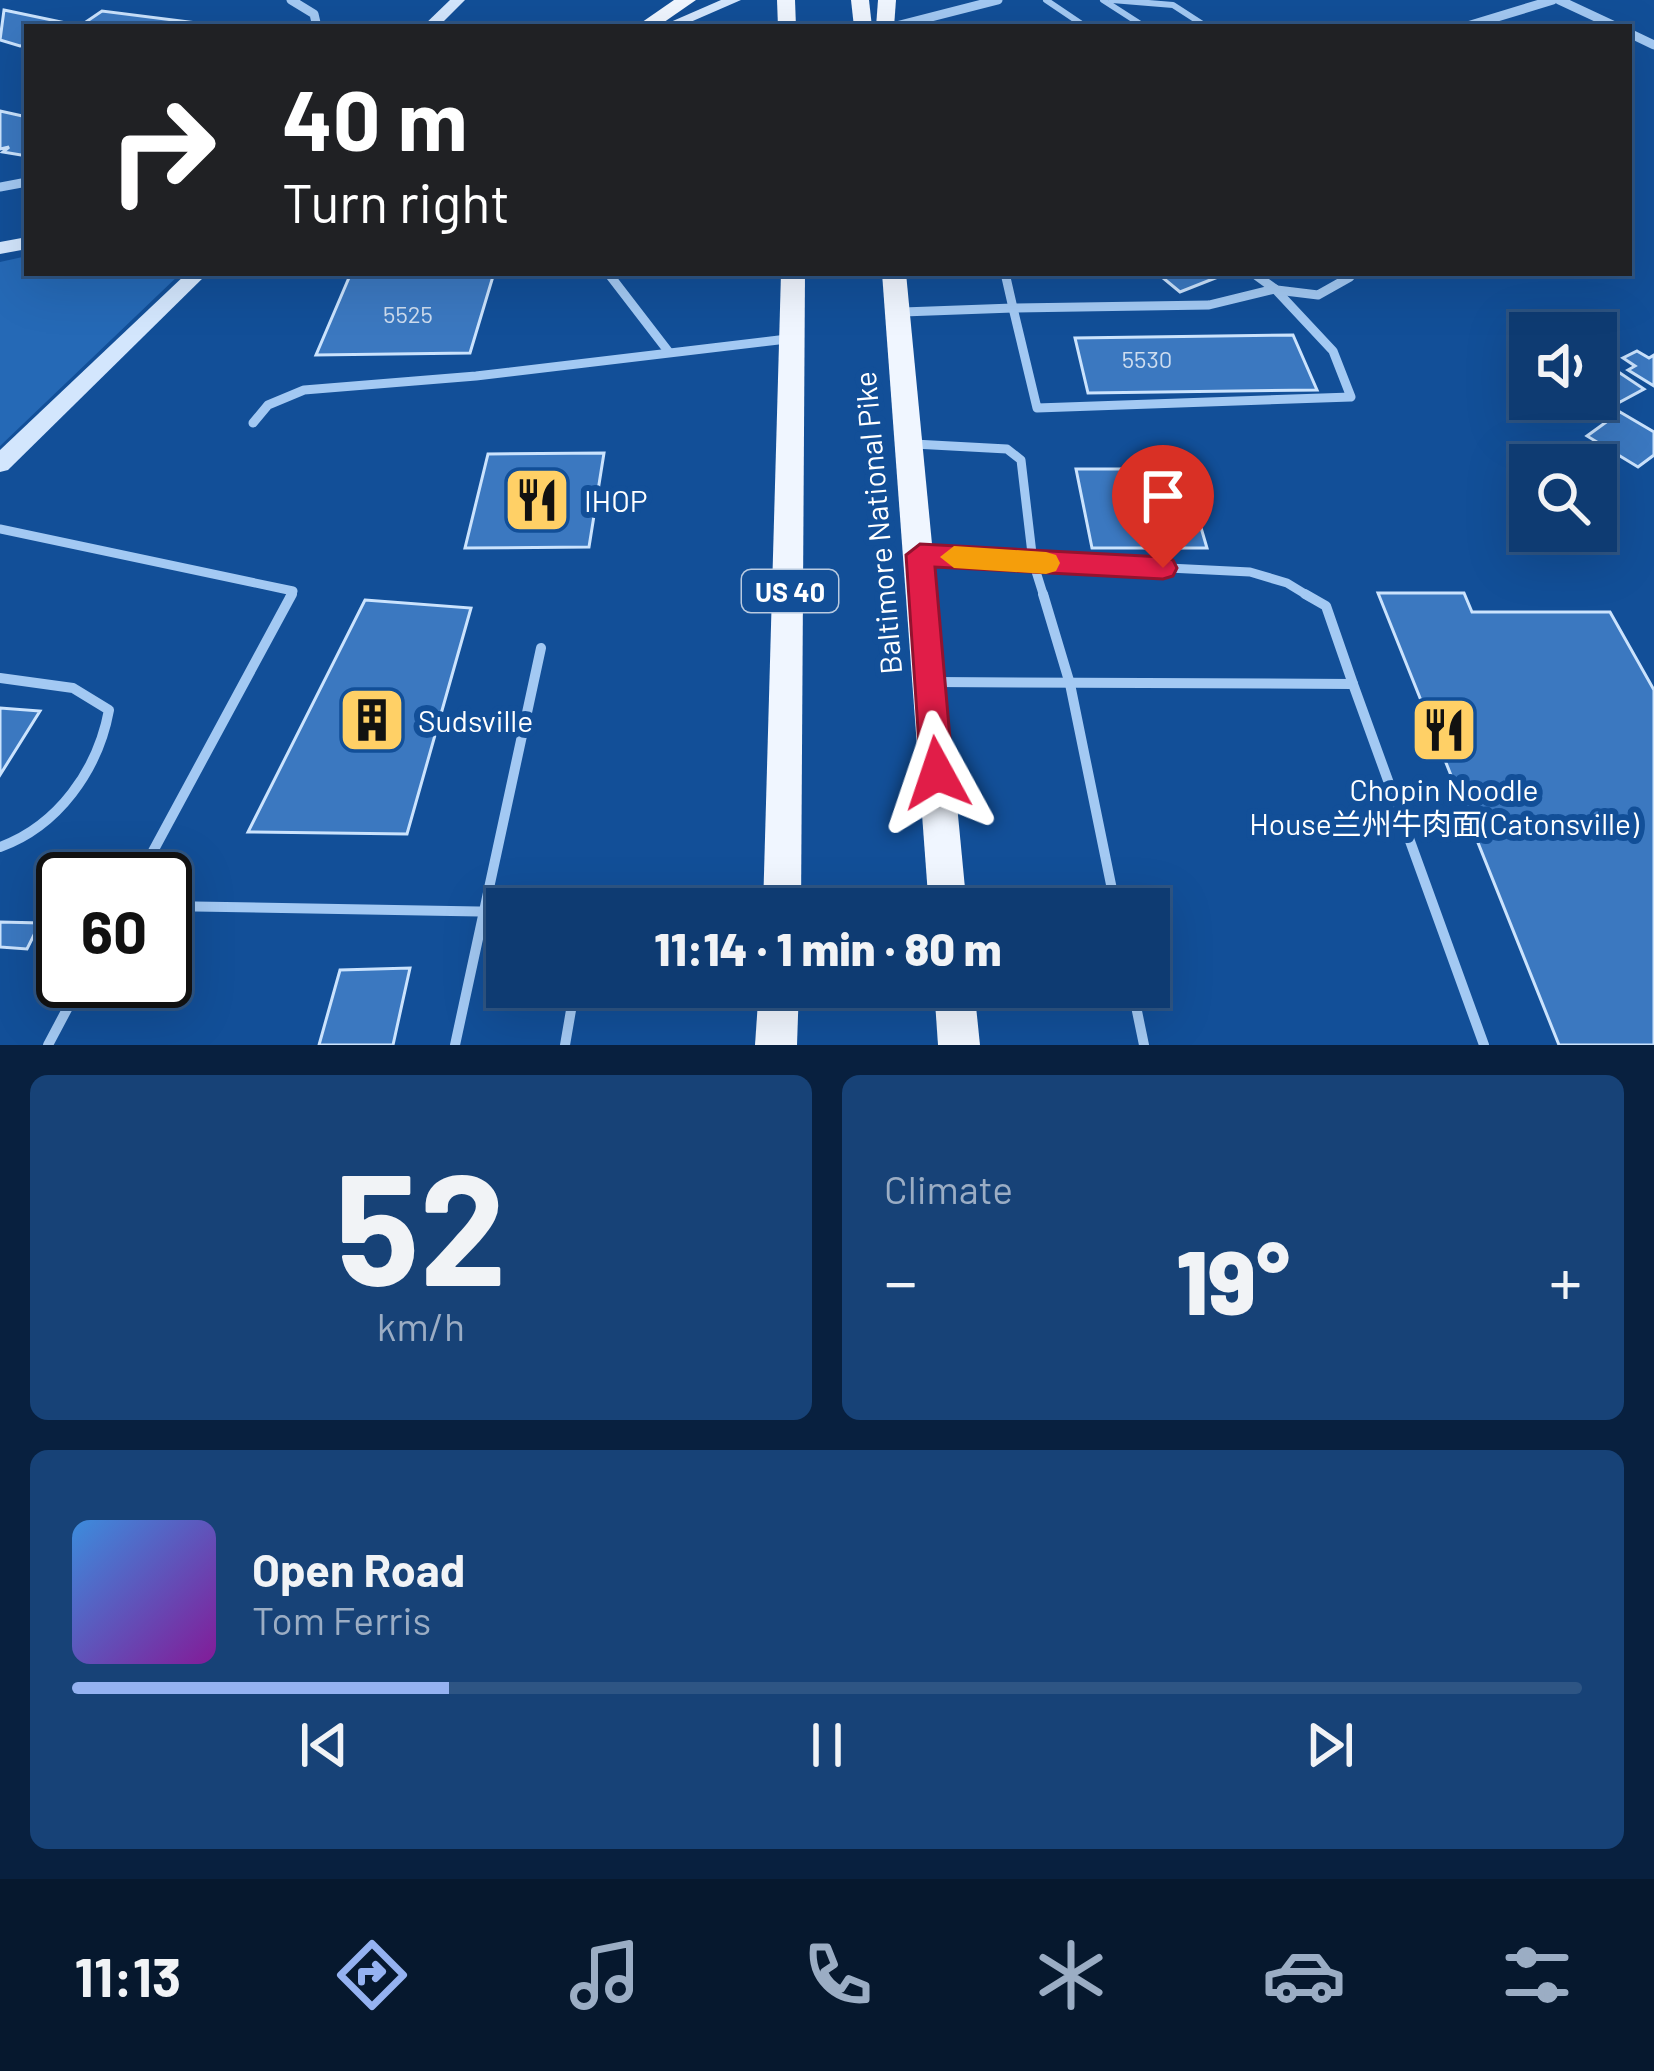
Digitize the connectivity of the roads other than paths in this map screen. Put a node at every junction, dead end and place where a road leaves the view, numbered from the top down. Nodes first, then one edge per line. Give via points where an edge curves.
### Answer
1 (291, 0) edge
2 (458, 0) edge
3 (687, 0) edge
4 (734, 0) edge
5 (998, 0) edge
6 (1046, 0) edge
7 (1103, 0) edge
8 (1112, 0) edge
9 (1556, 0) edge
10 (316, 24) edge
11 (432, 24) edge
12 (649, 24) edge
13 (674, 24) edge
14 (901, 24) edge
15 (1082, 24) edge
16 (1140, 24) edge
17 (1202, 24) edge
18 (1474, 24) edge
19 (1610, 24) edge
20 (195, 276) edge
21 (610, 276) edge
22 (793, 276) edge
23 (894, 276) edge
24 (1006, 276) edge
25 (1257, 276) edge
26 (1349, 276) edge
27 (1274, 290) junction
28 (1013, 308) junction
29 (897, 312) junction
30 (793, 339) junction
31 (668, 351) junction
32 (253, 423) dead end
33 (910, 444) junction
34 (0, 464) edge
35 (0, 529) edge
36 (920, 555) junction
37 (1034, 562) junction
38 (541, 648) dead end
39 (0, 678) edge
40 (930, 682) junction
41 (1070, 684) junction
42 (1353, 685) junction
43 (0, 847) edge
44 (153, 852) edge
45 (782, 888) edge
46 (946, 888) edge
47 (1112, 888) edge
48 (192, 907) edge
49 (484, 911) junction
50 (68, 1008) edge
51 (571, 1008) edge
52 (957, 1008) edge
53 (1136, 1008) edge
54 (959, 1042) edge
55 (48, 1045) edge
56 (455, 1045) edge
57 (565, 1045) edge
58 (1144, 1045) edge
59 (1484, 1045) edge

1 - 10 street
2 - 11 street
3 - 12 main road
4 - 13 street
5 - 14 street
6 - 15 lane
7 - 16 lane
8 - 17 lane via 1173,5
9 - 18 street
9 - 19 street
20 - 34 street
21 - 31 lane
22 - 30 main road, US 40
23 - 29 main road, Baltimore National Pike
24 - 28 lane
25 - 27 lane
26 - 27 lane via 1318,295
27 - 28 lane via 1209,304
27 - 28 lane via 1333,350 1351,397 1036,408
28 - 29 lane
29 - 33 main road, Baltimore National Pike
30 - 31 lane
30 - 45 main road, US 40
31 - 32 lane via 304,390 268,405
33 - 36 main road, Baltimore National Pike
33 - 37 lane via 1007,449 1021,460
35 - 44 lane via 293,591
36 - 37 lane
36 - 40 main road, Baltimore National Pike
37 - 41 lane
37 - 42 lane via 1250,572 1287,583 1326,606
38 - 49 lane
39 - 43 lane via 84,690 109,710 69,795 37,829
40 - 41 lane
40 - 46 main road, Baltimore National Pike
41 - 42 lane
41 - 47 lane
42 - 59 lane
48 - 49 lane
49 - 56 lane
50 - 55 lane
51 - 57 lane
52 - 54 main road
53 - 58 lane

